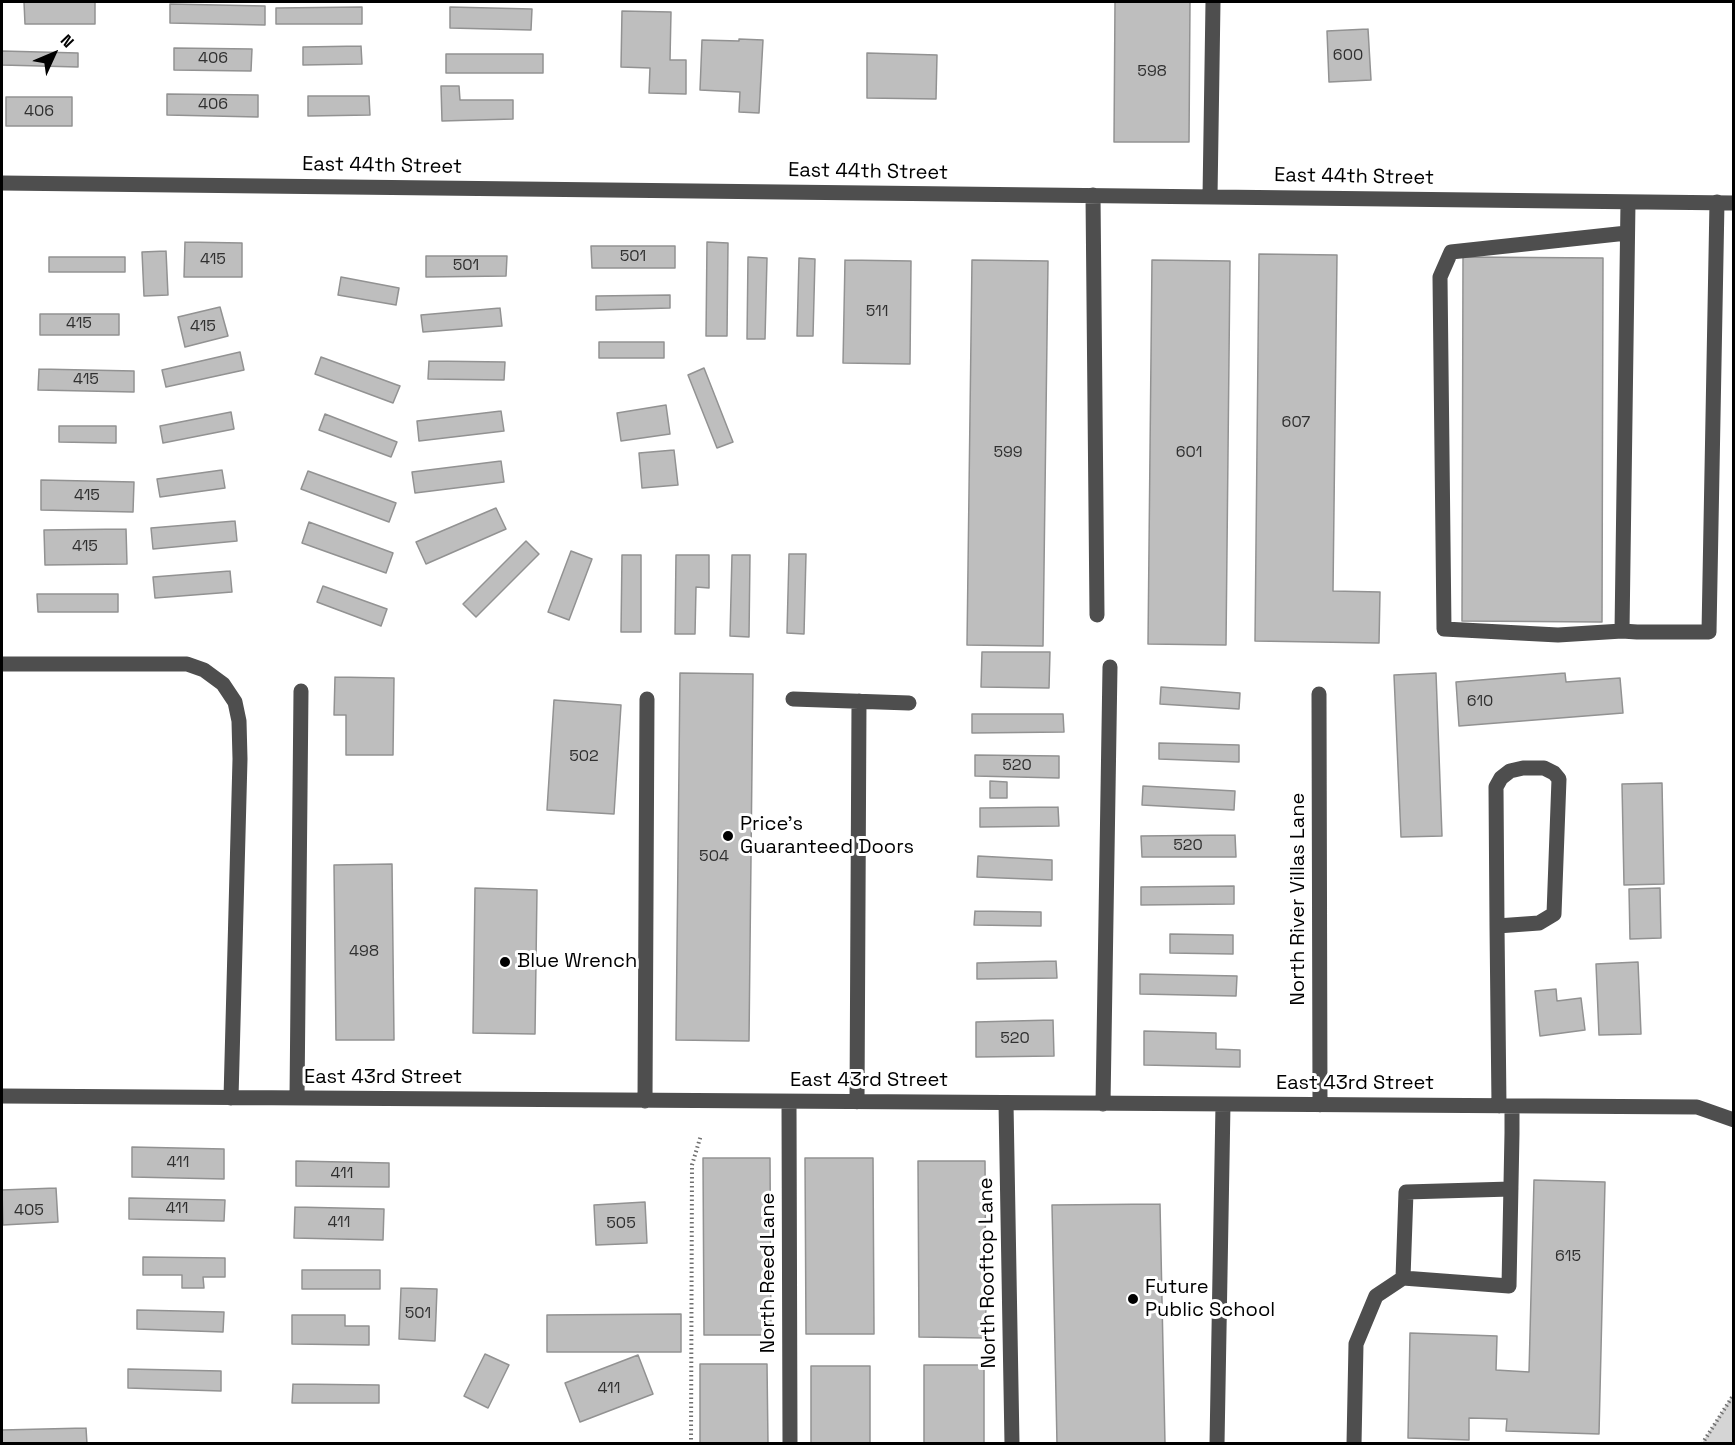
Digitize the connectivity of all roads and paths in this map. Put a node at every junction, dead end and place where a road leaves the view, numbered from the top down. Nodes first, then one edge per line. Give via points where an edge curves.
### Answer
1 (1213, 2) edge
2 (2, 183) edge
3 (1093, 195) junction
4 (1210, 197) junction
5 (1628, 202) junction
6 (1717, 202) junction
7 (1734, 203) edge
8 (1627, 233) junction
9 (1096, 615) dead end
10 (1622, 631) junction
11 (2, 664) edge
12 (1110, 667) dead end
13 (301, 691) dead end
14 (1319, 694) dead end
15 (647, 699) dead end
16 (793, 699) dead end
17 (859, 701) junction
18 (909, 703) dead end
19 (1497, 926) junction
20 (2, 1096) edge
21 (231, 1098) junction
22 (297, 1098) junction
23 (645, 1101) junction
24 (789, 1102) junction
25 (856, 1102) junction
26 (1006, 1103) junction
27 (1103, 1104) junction
28 (1223, 1104) junction
29 (1320, 1105) junction
30 (1505, 1106) junction
31 (1734, 1120) edge
32 (701, 1135) dead end
33 (1511, 1189) junction
34 (1402, 1278) junction
35 (1734, 1394) edge
36 (691, 1443) edge
37 (790, 1443) edge
38 (1012, 1443) edge
39 (1217, 1443) edge
40 (1354, 1443) edge
41 (1702, 1443) edge

1 - 4 street
2 - 3 street, East 44th Street
3 - 4 street, East 44th Street
3 - 9 street
4 - 5 street, East 44th Street
5 - 6 street, East 44th Street
5 - 8 street
6 - 7 street, East 44th Street
6 - 10 street via 1709,632
8 - 10 street
8 - 10 street via 1451,252 1440,278 1444,629 1558,636
11 - 21 street via 187,664 204,670 223,684 235,702 240,759
12 - 27 street
13 - 22 street
14 - 29 street, North River Villas Lane
15 - 23 street
16 - 17 street
17 - 18 street
17 - 25 street
19 - 19 street via 1496,787 1510,771 1545,768 1559,779 1554,914 1539,923
19 - 30 street
20 - 21 street, East 43rd Street
21 - 22 street, East 43rd Street
22 - 23 street, East 43rd Street
23 - 24 street, East 43rd Street
24 - 25 street, East 43rd Street
24 - 37 street, North Reed Lane
25 - 26 street, East 43rd Street
26 - 27 street, East 43rd Street
26 - 38 street, North Rooftop Lane
27 - 28 street, East 43rd Street
28 - 29 street, East 43rd Street
28 - 39 street
29 - 30 street, East 43rd Street
30 - 31 street, East 43rd Street via 1697,1107
30 - 33 street
32 - 36 path via 692,1166
33 - 34 street via 1406,1192
33 - 34 street via 1509,1286
34 - 40 street via 1377,1296 1356,1344
35 - 41 path

